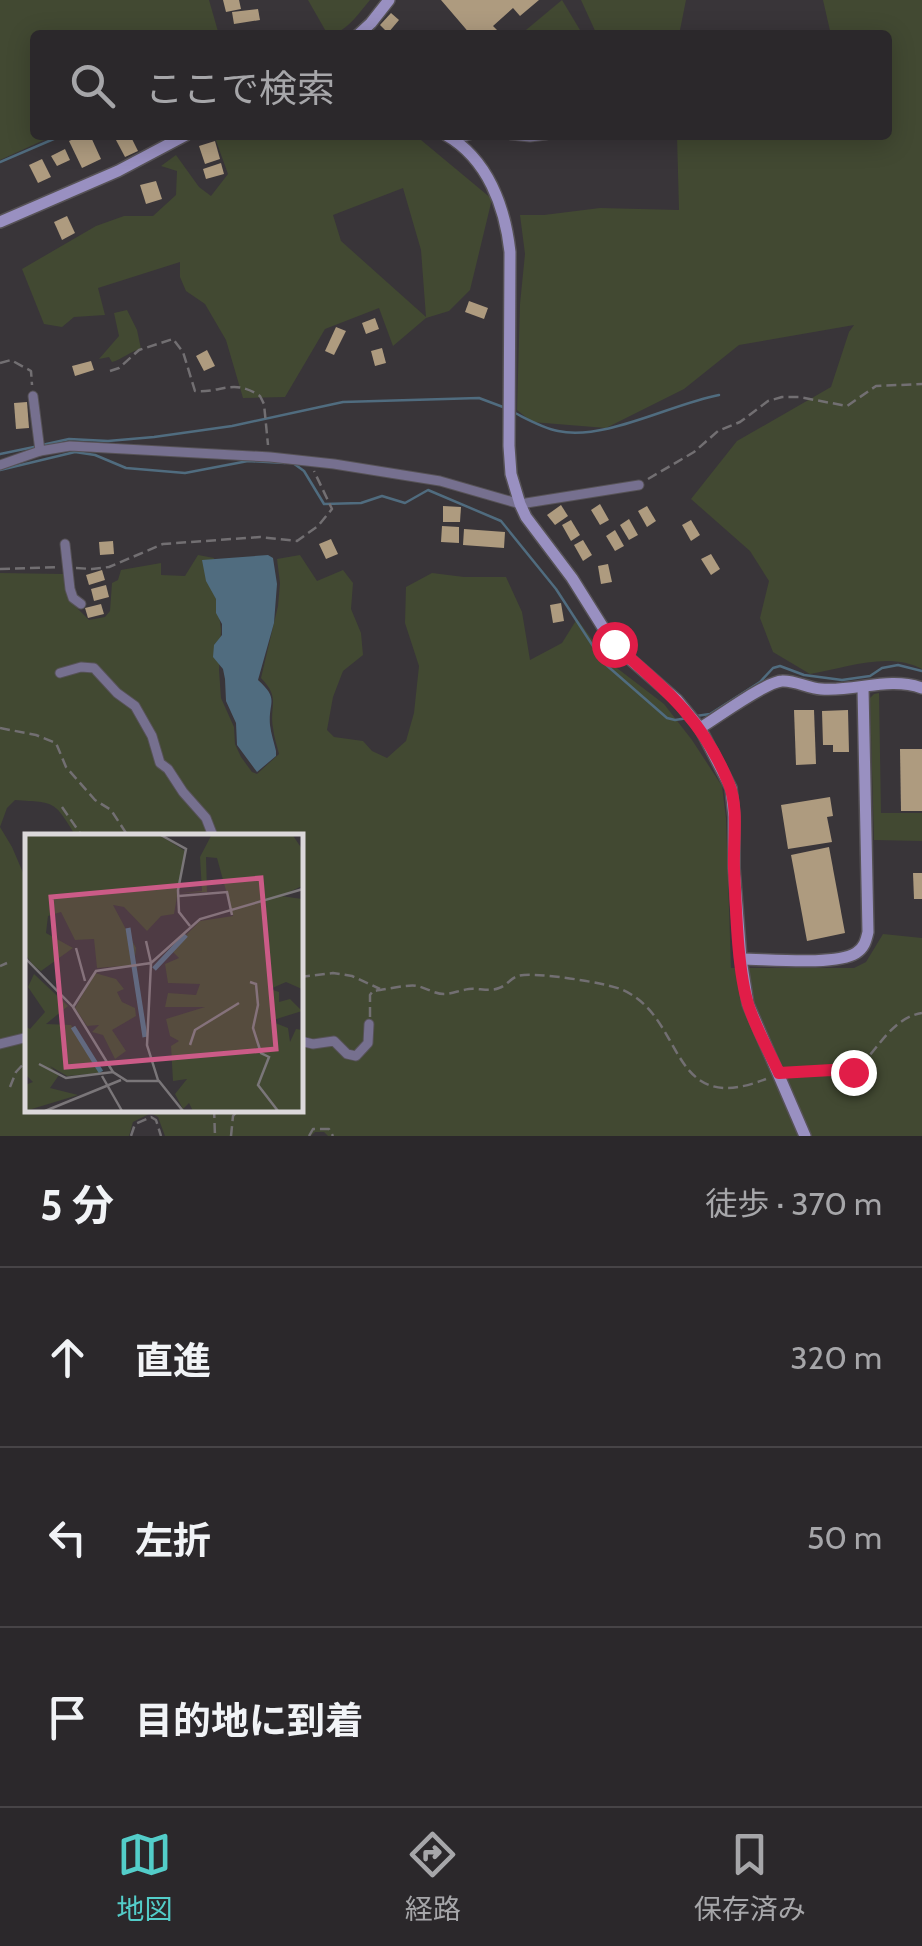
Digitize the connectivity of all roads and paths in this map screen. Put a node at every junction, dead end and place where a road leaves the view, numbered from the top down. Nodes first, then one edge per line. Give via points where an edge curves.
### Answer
1 (389, 0) edge
2 (363, 30) edge
3 (177, 140) edge
4 (453, 140) edge
5 (0, 222) edge
6 (0, 362) edge
7 (110, 371) dead end
8 (922, 384) edge
9 (33, 396) joint
10 (40, 451) junction
11 (270, 457) junction
12 (308, 461) junction
13 (0, 464) edge
14 (639, 485) joint
15 (520, 504) junction
16 (65, 544) dead end
17 (68, 567) junction
18 (0, 569) edge
19 (80, 604) dead end
20 (60, 673) dead end
21 (863, 688) junction
22 (922, 688) edge
23 (0, 728) edge
24 (700, 728) junction
25 (62, 807) dead end
26 (81, 834) edge
27 (127, 834) edge
28 (212, 834) edge
29 (741, 959) junction
30 (7, 963) dead end
31 (0, 966) edge
32 (302, 977) edge
33 (381, 990) junction
34 (922, 1013) edge
35 (370, 1024) joint
36 (25, 1038) edge
37 (302, 1042) edge
38 (0, 1044) edge
39 (25, 1062) edge
40 (779, 1073) junction
41 (10, 1086) dead end
42 (214, 1111) edge
43 (237, 1111) edge
44 (132, 1136) edge
45 (161, 1136) edge
46 (215, 1136) edge
47 (232, 1136) edge
48 (309, 1136) edge
49 (333, 1136) edge
50 (805, 1136) edge

1 - 2 street
3 - 5 street
4 - 15 street via 490,179 508,230 508,446
6 - 9 path via 31,371
7 - 11 path via 139,350 173,338 195,391 232,385 260,396
8 - 14 path via 876,386 847,406 799,397 768,401
9 - 10 street
10 - 11 street via 83,446
10 - 13 street
11 - 12 street
12 - 15 street via 440,482
12 - 17 path via 332,508 297,542 260,537 163,544 110,567
14 - 15 street
15 - 24 street via 614,644
16 - 17 street
17 - 18 path
17 - 19 street
20 - 28 street via 94,668 136,706 160,763
21 - 22 street via 899,682
21 - 24 street via 781,681
21 - 29 street via 865,944 853,955 830,960
23 - 27 path via 56,743 66,767
24 - 29 street via 730,788
25 - 26 path
29 - 40 street via 748,1004
30 - 31 path
32 - 33 path via 352,976
33 - 35 path via 370,995
33 - 40 path via 416,986 444,994 500,988 518,976 600,982 650,1007 686,1067 711,1087 726,1090
34 - 40 path via 892,1028 853,1072
35 - 37 street via 368,1043 356,1056 334,1041
36 - 38 street
39 - 41 path
40 - 50 street
42 - 46 path
43 - 47 path
44 - 45 path via 135,1124 151,1116
48 - 49 path via 329,1128

